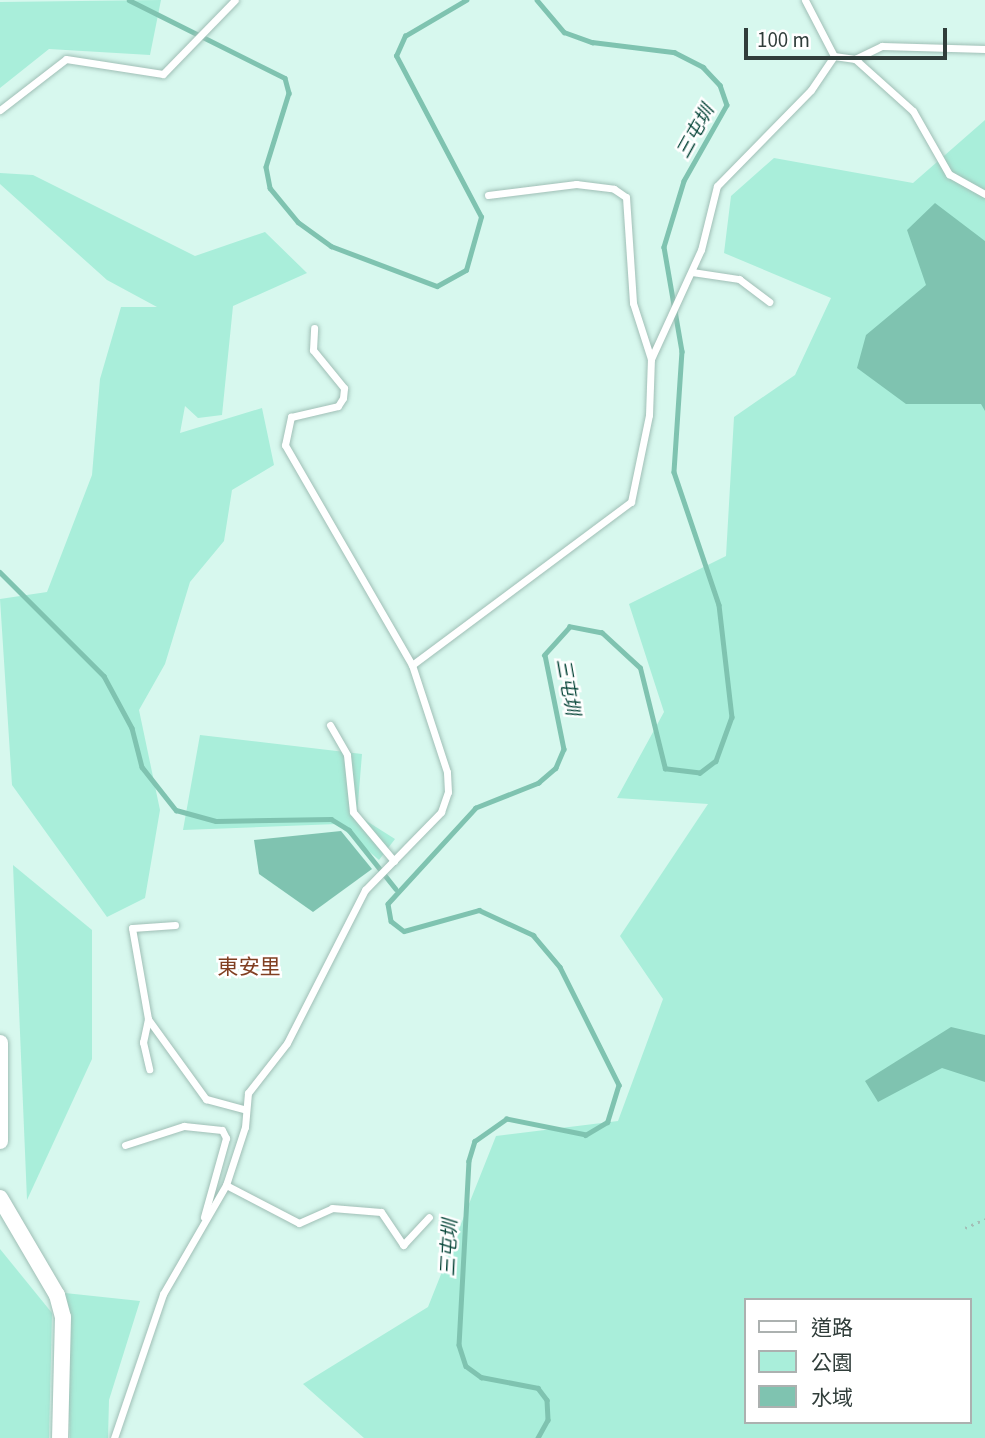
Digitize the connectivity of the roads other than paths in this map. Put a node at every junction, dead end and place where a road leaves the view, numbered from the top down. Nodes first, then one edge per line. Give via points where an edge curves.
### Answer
1 (235, 0) edge
2 (805, 0) edge
3 (985, 49) edge
4 (834, 56) junction
5 (855, 59) junction
6 (0, 110) edge
7 (985, 194) edge
8 (488, 195) dead end
9 (692, 272) junction
10 (769, 302) dead end
11 (314, 328) dead end
12 (651, 359) junction
13 (412, 664) junction
14 (330, 725) dead end
15 (394, 861) junction
16 (175, 925) dead end
17 (148, 1019) junction
18 (0, 1044) edge
19 (149, 1069) dead end
20 (244, 1109) junction
21 (0, 1141) edge
22 (125, 1145) dead end
23 (226, 1185) junction
24 (0, 1198) edge
25 (429, 1217) dead end
26 (203, 1225) junction
27 (60, 1438) edge
28 (114, 1438) edge

1 - 6 lane via 177,66 163,75 66,58
2 - 4 lane
3 - 5 lane via 882,46
4 - 5 lane
4 - 9 lane via 811,90 721,179
5 - 7 lane via 928,129 949,174
8 - 12 lane via 576,184 614,188 625,197 633,303
9 - 10 lane via 739,279
9 - 12 lane
11 - 13 lane via 313,350 344,388 343,398 338,406 291,417 285,445
12 - 13 lane via 649,415 631,502
13 - 15 lane via 447,772 447,792 441,812
14 - 15 lane via 347,755 353,813
15 - 20 lane via 374,877 343,925 304,1012 248,1093
16 - 17 lane via 132,928
17 - 19 lane via 143,1042
17 - 20 lane via 206,1099
18 - 21 street
20 - 23 lane via 245,1127
22 - 26 lane via 184,1126 222,1130 226,1138
23 - 25 lane via 299,1223 332,1208 381,1212 403,1245
23 - 26 lane
24 - 27 street via 57,1295 63,1317
26 - 28 lane via 163,1294

